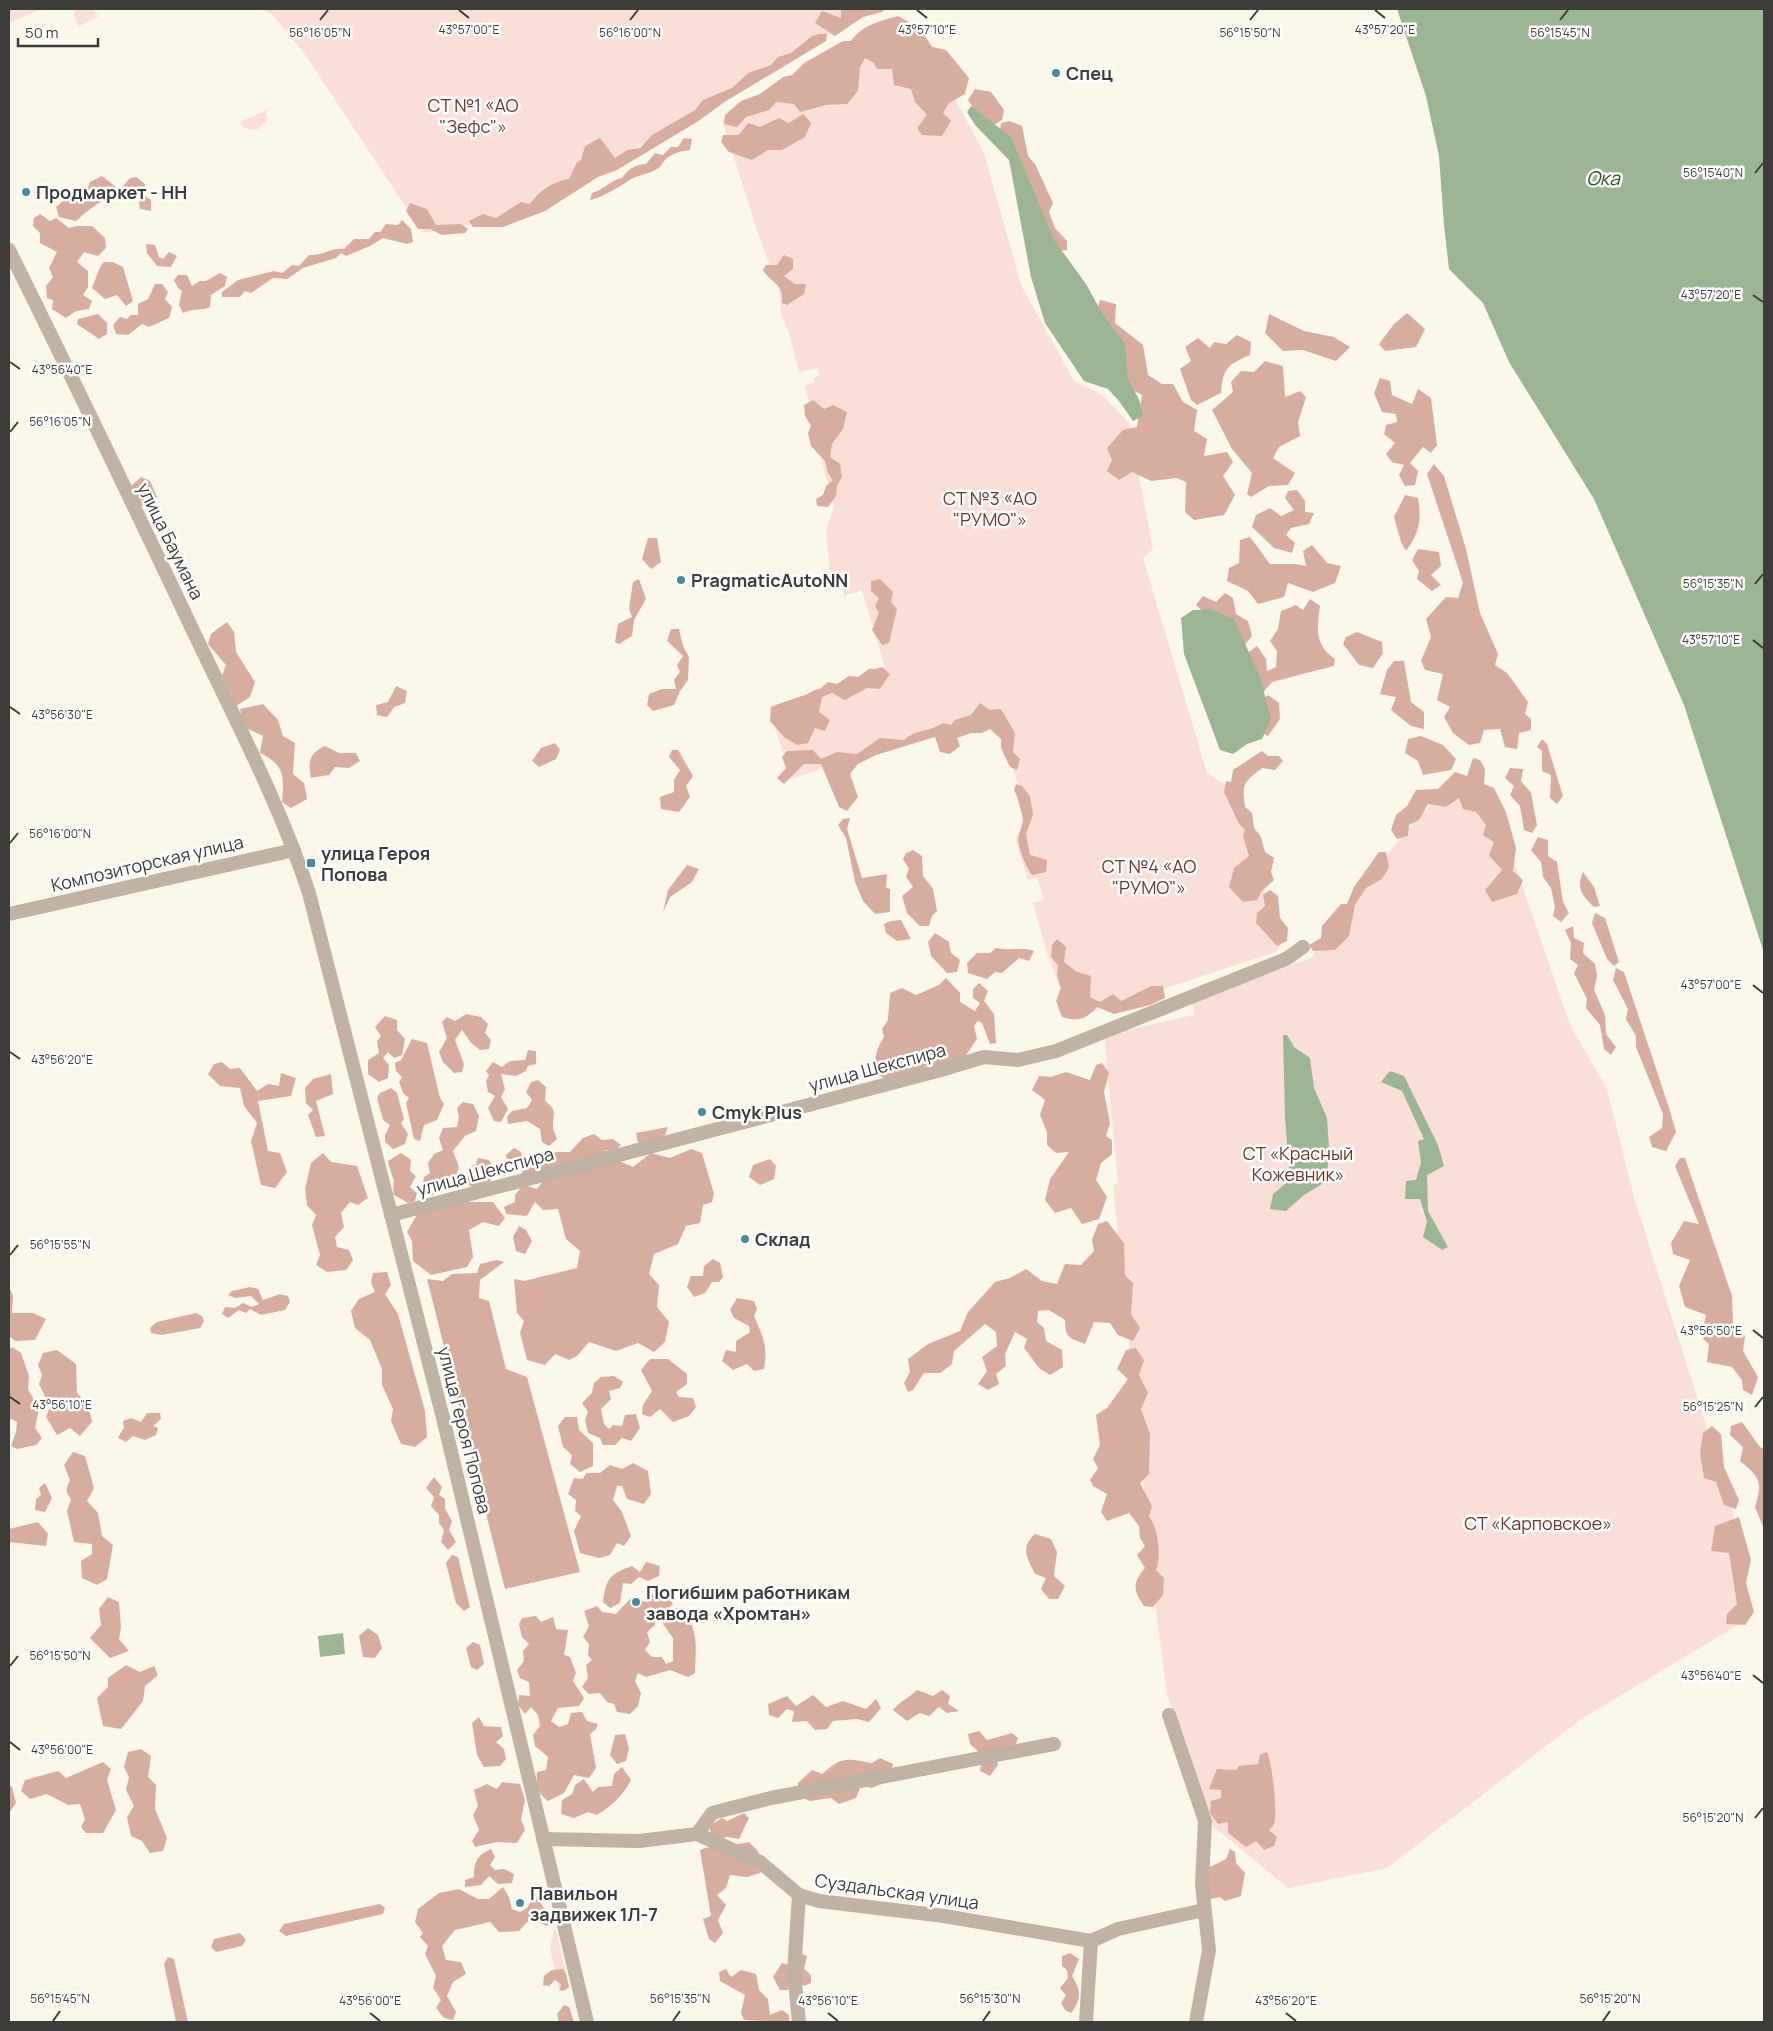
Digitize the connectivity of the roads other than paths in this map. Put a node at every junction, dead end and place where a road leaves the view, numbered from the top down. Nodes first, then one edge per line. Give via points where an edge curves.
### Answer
1 (9, 250) edge
2 (294, 850) junction
3 (9, 914) edge
4 (1303, 947) dead end
5 (391, 1215) junction
6 (1169, 1715) dead end
7 (1054, 1744) dead end
8 (697, 1834) junction
9 (543, 1839) junction
10 (799, 1895) junction
11 (1204, 1910) junction
12 (1091, 1941) junction
13 (587, 2022) edge
14 (799, 2022) edge
15 (1086, 2022) edge
16 (1196, 2022) edge

1 - 2 street, улица Баумана via 186,616
2 - 3 street, Композиторская улица
2 - 5 street, улица Героя Попова via 314,907
4 - 5 street, улица Шекспира via 1286,959 1056,1050 1018,1060 984,1057
5 - 9 street, улица Героя Попова via 450,1446
6 - 11 street via 1205,1821
7 - 8 street via 771,1798 712,1813
8 - 9 street via 639,1841
8 - 10 street, Суздальская улица via 760,1862
9 - 13 street, улица Героя Попова
10 - 12 street, Суздальская улица via 819,1901 944,1916
10 - 14 street via 794,1973
11 - 12 street via 1118,1929
11 - 16 street via 1209,1950
12 - 15 street

